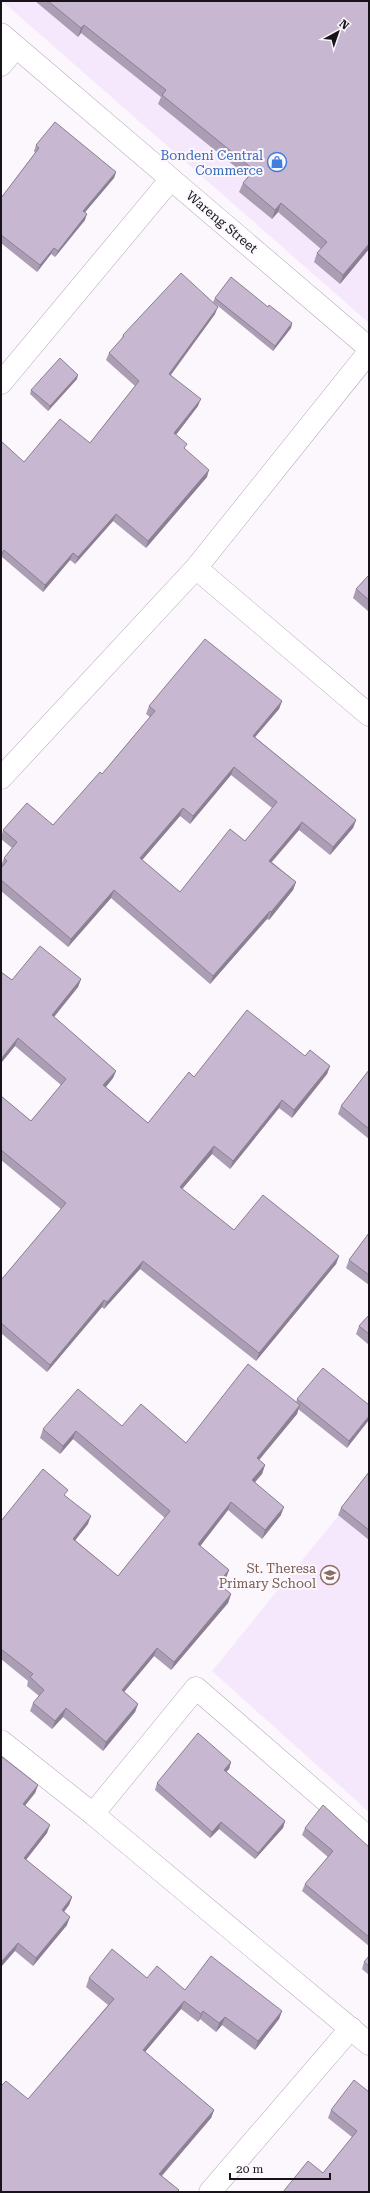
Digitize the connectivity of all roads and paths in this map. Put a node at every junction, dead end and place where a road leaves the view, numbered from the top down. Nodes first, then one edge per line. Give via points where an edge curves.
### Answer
1 (9, 40) edge
2 (1, 65) edge
3 (171, 179) junction
4 (369, 348) edge
5 (369, 352) edge
6 (1, 383) edge
7 (196, 568) junction
8 (369, 715) edge
9 (1, 778) edge
10 (1, 1741) edge
11 (93, 1814) junction
12 (369, 1838) edge
13 (351, 2028) junction
14 (369, 2044) edge
15 (210, 2192) edge

1 - 2 street
1 - 3 street, Wareng Street
3 - 4 street, Wareng Street
3 - 6 street
5 - 7 street
7 - 8 street
7 - 9 street
10 - 11 street
11 - 12 street via 196,1688
11 - 13 street
13 - 14 street
13 - 15 street

